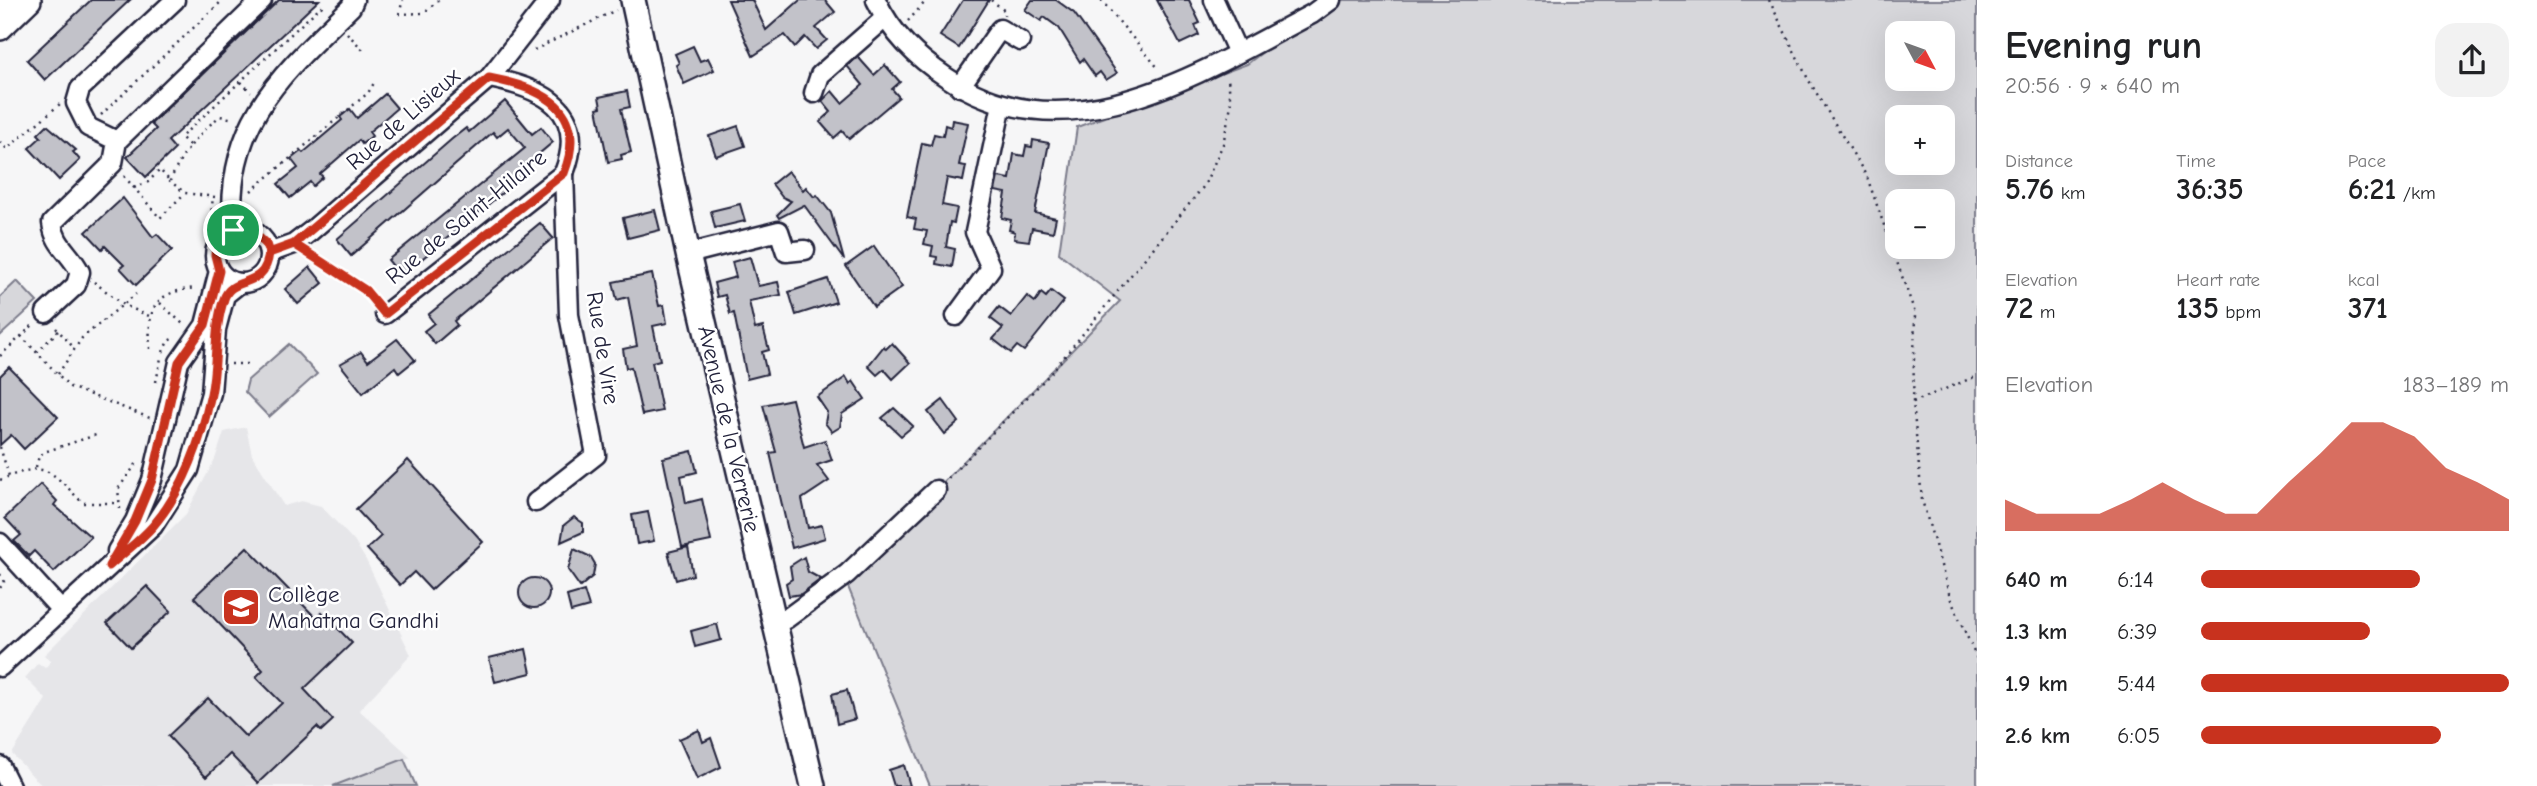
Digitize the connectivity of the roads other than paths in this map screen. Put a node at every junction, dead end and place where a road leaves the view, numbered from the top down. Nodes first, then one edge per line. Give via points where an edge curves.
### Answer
1 (5, 0) edge
2 (29, 0) edge
3 (175, 0) edge
4 (262, 0) edge
5 (354, 0) edge
6 (550, 0) edge
7 (876, 0) edge
8 (1213, 0) edge
9 (1331, 0) edge
10 (627, 2) edge
11 (0, 4) edge
12 (885, 18) junction
13 (0, 28) edge
14 (1020, 41) dead end
15 (1232, 56) junction
16 (489, 78) junction
17 (960, 87) junction
18 (814, 93) dead end
19 (1002, 104) junction
20 (117, 141) junction
21 (564, 173) junction
22 (233, 230) junction
23 (804, 250) dead end
24 (269, 253) junction
25 (688, 254) junction
26 (219, 271) junction
27 (240, 284) junction
28 (385, 314) road end
29 (956, 316) dead end
30 (53, 324) road end
31 (936, 490) road end
32 (146, 493) junction
33 (536, 502) dead end
34 (166, 506) junction
35 (0, 543) edge
36 (109, 566) junction
37 (60, 609) junction
38 (775, 622) junction
39 (0, 667) edge
40 (0, 766) edge
41 (10, 786) edge
42 (813, 786) edge

1 - 11 main road
2 - 13 main road
3 - 20 street via 80,89 76,103 88,127
4 - 20 street
5 - 22 street via 288,68 258,107 243,141 231,199
6 - 16 street, Rue de Lisieux
7 - 12 street
8 - 15 street
9 - 15 street
10 - 25 main road, Avenue de la Verrerie via 648,72
12 - 17 street via 914,56
12 - 18 street via 820,75
14 - 17 street via 1000,29
15 - 19 street via 1117,105 1062,112
16 - 21 street, Rue de Saint-Hilaire via 544,94 564,114 570,134 570,158
16 - 24 street, Rue de Lisieux via 294,244
17 - 19 street
19 - 29 street via 975,232 991,268
20 - 30 street via 113,163 52,223 54,239 80,272
21 - 28 street, Rue de Saint-Hilaire
21 - 33 street, Rue de Vire via 569,315 596,455
22 - 24 street via 252,231
22 - 26 street via 216,247
23 - 25 street via 786,252 779,231
24 - 27 street via 262,275
25 - 38 main road, Avenue de la Verrerie
26 - 27 street
26 - 32 street via 205,325 179,362
27 - 34 street via 225,295 216,329 211,393 189,470
31 - 38 street via 847,574 786,619
32 - 34 street
32 - 36 street
34 - 36 street via 153,526
35 - 37 street
36 - 37 street
37 - 39 street
38 - 42 main road, Avenue de la Verrerie
40 - 41 street

